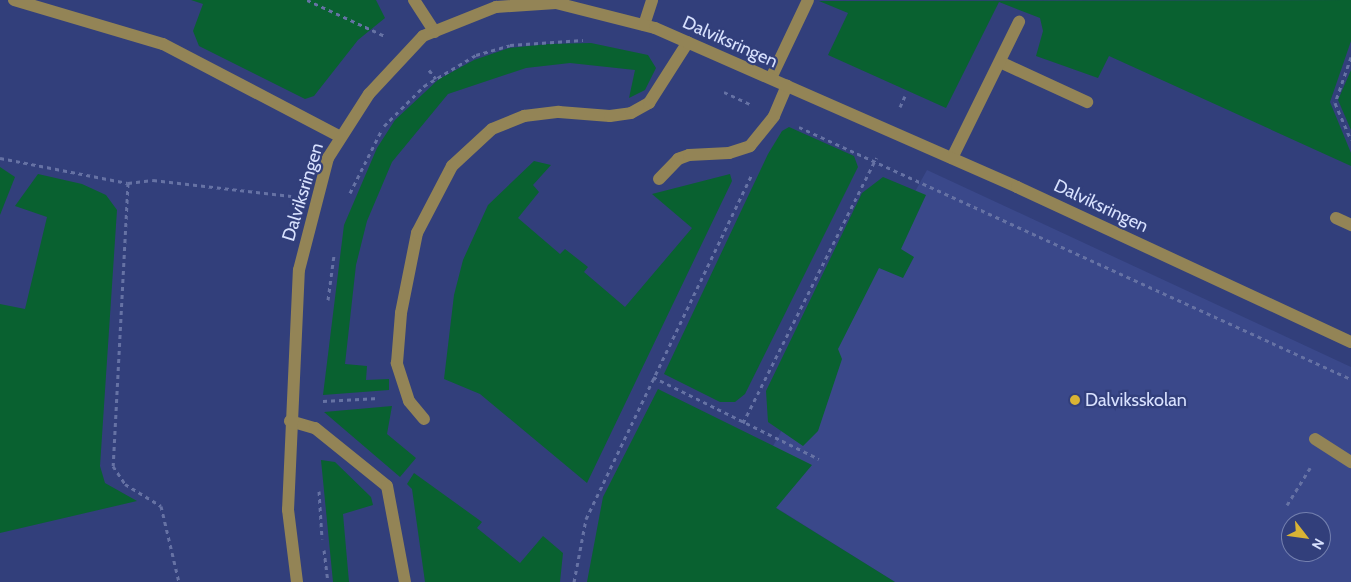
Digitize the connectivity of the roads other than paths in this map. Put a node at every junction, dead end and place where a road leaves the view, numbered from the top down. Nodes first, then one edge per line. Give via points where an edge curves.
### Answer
1 (14, 0) edge
2 (414, 0) edge
3 (652, 0) edge
4 (808, 0) edge
5 (1019, 22) dead end
6 (644, 25) junction
7 (435, 32) junction
8 (688, 42) junction
9 (1000, 62) junction
10 (771, 78) junction
11 (787, 86) junction
12 (1087, 102) dead end
13 (339, 136) junction
14 (952, 158) junction
15 (659, 178) dead end
16 (1336, 218) dead end
17 (1351, 225) edge
18 (1351, 342) edge
19 (424, 419) dead end
20 (290, 421) junction
21 (1315, 439) dead end
22 (1351, 462) edge
23 (293, 581) edge
24 (405, 582) edge

1 - 13 street via 163,44
2 - 7 street
3 - 6 street
4 - 10 street
5 - 9 street
6 - 7 street, Dalviksringen via 556,3 496,7
6 - 8 street, Dalviksringen
7 - 13 street, Dalviksringen via 411,49 369,94
8 - 10 street, Dalviksringen
8 - 19 street via 649,103 610,116 559,112 524,116 492,129 452,166 417,233 406,273 397,363 408,396
9 - 12 street
9 - 14 street
10 - 11 street, Dalviksringen
11 - 14 street, Dalviksringen
11 - 15 street via 774,116 756,139 729,153 678,159
13 - 20 street, Dalviksringen via 316,200 299,270
14 - 18 street, Dalviksringen
16 - 17 street
20 - 23 street, Dalviksringen via 288,510
20 - 24 street via 314,428 387,486
21 - 22 street

